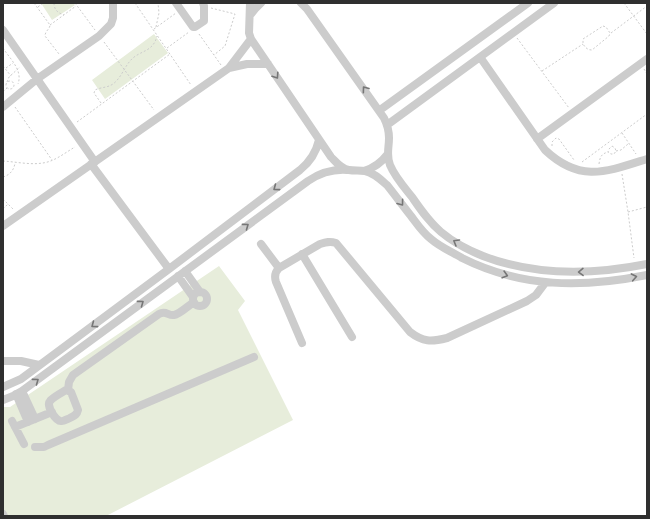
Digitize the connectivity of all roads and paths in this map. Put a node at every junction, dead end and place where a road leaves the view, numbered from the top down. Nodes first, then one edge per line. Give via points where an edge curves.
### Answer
1 (34, 3) edge
2 (43, 3) edge
3 (54, 3) edge
4 (75, 3) edge
5 (113, 3) edge
6 (135, 3) edge
7 (158, 3) edge
8 (250, 3) edge
9 (261, 3) edge
10 (528, 3) edge
11 (554, 3) edge
12 (624, 3) edge
13 (303, 4) edge
14 (204, 5) edge
15 (77, 6) junction
16 (178, 6) edge
17 (647, 6) edge
18 (38, 8) junction
19 (250, 14) junction
20 (64, 15) junction
21 (634, 16) junction
22 (50, 25) junction
23 (195, 27) junction
24 (156, 28) junction
25 (3, 30) edge
26 (153, 30) junction
27 (513, 33) junction
28 (610, 33) junction
29 (647, 34) edge
30 (157, 35) junction
31 (99, 36) junction
32 (251, 39) junction
33 (583, 44) junction
34 (3, 48) edge
35 (167, 48) junction
36 (170, 54) junction
37 (214, 55) junction
38 (480, 57) junction
39 (647, 59) edge
40 (64, 61) junction
41 (25, 62) junction
42 (13, 63) junction
43 (268, 64) junction
44 (3, 66) edge
45 (5, 69) junction
46 (18, 69) junction
47 (124, 69) junction
48 (227, 69) junction
49 (542, 71) junction
50 (10, 76) junction
51 (37, 80) junction
52 (7, 82) junction
53 (133, 82) junction
54 (17, 87) dead end
55 (7, 88) junction
56 (196, 91) junction
57 (3, 92) edge
58 (11, 100) junction
59 (102, 104) junction
60 (3, 106) edge
61 (380, 110) junction
62 (573, 113) junction
63 (647, 114) edge
64 (159, 117) junction
65 (387, 125) junction
66 (71, 127) junction
67 (622, 133) junction
68 (537, 139) junction
69 (319, 140) junction
70 (82, 143) junction
71 (629, 144) junction
72 (553, 148) dead end
73 (616, 151) junction
74 (608, 152) junction
75 (387, 155) junction
76 (52, 160) junction
77 (644, 160) edge
78 (3, 161) edge
79 (15, 162) junction
80 (93, 163) junction
81 (574, 164) junction
82 (620, 168) junction
83 (348, 170) junction
84 (364, 171) junction
85 (597, 172) junction
86 (295, 174) junction
87 (3, 177) edge
88 (397, 177) junction
89 (303, 184) junction
90 (387, 184) junction
91 (3, 198) edge
92 (647, 207) edge
93 (3, 209) edge
94 (628, 212) junction
95 (3, 226) edge
96 (261, 244) dead end
97 (302, 254) junction
98 (647, 264) edge
99 (635, 266) junction
100 (279, 268) junction
101 (169, 269) junction
102 (185, 271) junction
103 (647, 275) edge
104 (178, 276) junction
105 (545, 283) junction
106 (200, 292) junction
107 (194, 299) junction
108 (352, 337) dead end
109 (302, 343) dead end
110 (254, 356) dead end
111 (3, 361) edge
112 (39, 365) junction
113 (3, 387) edge
114 (68, 390) junction
115 (19, 393) junction
116 (3, 400) edge
117 (52, 412) junction
118 (31, 421) junction
119 (24, 444) dead end
120 (35, 447) dead end

1 - 18 path
2 - 18 path
3 - 20 path via 59,14
4 - 15 path
5 - 31 street via 111,24
6 - 26 path
7 - 24 path
8 - 19 street
9 - 19 street
10 - 61 street
11 - 27 street
12 - 21 path
61 -> 13 street
14 - 23 street via 204,21
14 - 37 path via 235,14 225,46
15 - 20 path
15 - 31 path
16 - 23 street
16 - 24 path
17 - 21 path
18 - 22 path
19 - 32 street
20 - 22 path
21 - 28 path
21 - 29 path
22 - 40 path via 45,36
23 - 35 path
23 - 37 path
24 - 26 path
25 - 41 street
26 - 30 path
27 - 38 street
27 - 49 path
28 - 33 path via 592,50
28 - 33 path via 606,27 601,27 583,40
30 - 35 path
30 - 47 path via 154,44 131,59
31 - 40 street
31 - 47 path
32 - 43 street
32 - 48 street
33 - 49 path
34 - 42 path
35 - 36 path
36 - 53 path
36 - 56 path
37 - 48 path
38 - 65 street
38 - 68 street
39 - 62 street
40 - 51 street
41 - 46 path
41 - 51 street
42 - 45 path
42 - 46 path
43 - 48 street via 247,64
43 -> 69 street
44 - 45 path
45 - 50 path
46 - 50 path
46 - 54 path
47 - 53 path
47 - 59 path via 113,84 95,90 94,93
48 - 56 street
49 - 62 path
50 - 52 path
51 - 58 street
51 - 66 street
52 - 55 path
52 - 55 path via 11,82 13,86 11,89
53 - 59 path
53 - 64 path
55 - 57 path
56 - 64 street
58 - 60 street
58 - 76 path
59 - 66 path
61 - 65 street
62 - 68 street
63 - 67 path
64 - 80 street
65 - 75 street
66 - 70 street
67 - 71 path
67 - 81 path
68 - 81 street via 553,158 563,164
69 - 83 street via 336,162
69 - 86 street via 313,157
70 - 76 path
70 - 80 street
71 - 73 path
71 - 77 path
72 - 81 path via 552,142 558,138
73 - 74 path via 614,154
73 - 74 path via 612,146
74 - 85 path via 600,157
75 - 84 street via 377,165
75 - 88 street
76 - 79 path via 34,163
77 - 82 street
78 - 79 path
79 - 87 path via 12,171
80 - 95 street
80 - 101 street
81 - 85 street via 586,172
82 - 85 street
82 - 94 path
83 - 84 street
83 - 89 street via 331,170
84 - 90 street
86 - 89 street
86 -> 101 street
88 - 90 street via 387,178
99 -> 88 street via 564,272 523,268 491,259 440,232
102 -> 89 street
90 -> 105 street via 422,230 443,248 491,270
91 - 93 path via 9,204
92 - 94 path
94 - 99 path
96 - 100 street
97 - 100 street
97 - 105 street via 326,242 336,243 410,332 417,338 426,340 447,338 527,301 536,295
97 - 108 street
98 - 99 street
100 - 109 street via 275,275 276,282
101 -> 112 street
102 - 104 street
102 - 106 street
105 -> 103 street via 608,282
104 - 107 street
115 -> 104 street
106 - 107 street via 196,293
106 - 107 street via 206,295 207,302 202,306 197,305
107 - 114 street via 176,314 158,314 73,374
110 - 120 street via 44,447
111 - 112 street
112 - 113 street via 21,379
114 - 117 street via 50,400 48,405
114 - 117 street via 78,408 77,414 60,421
115 - 116 street
115 - 118 street
117 - 118 street
118 - 119 street via 13,424

